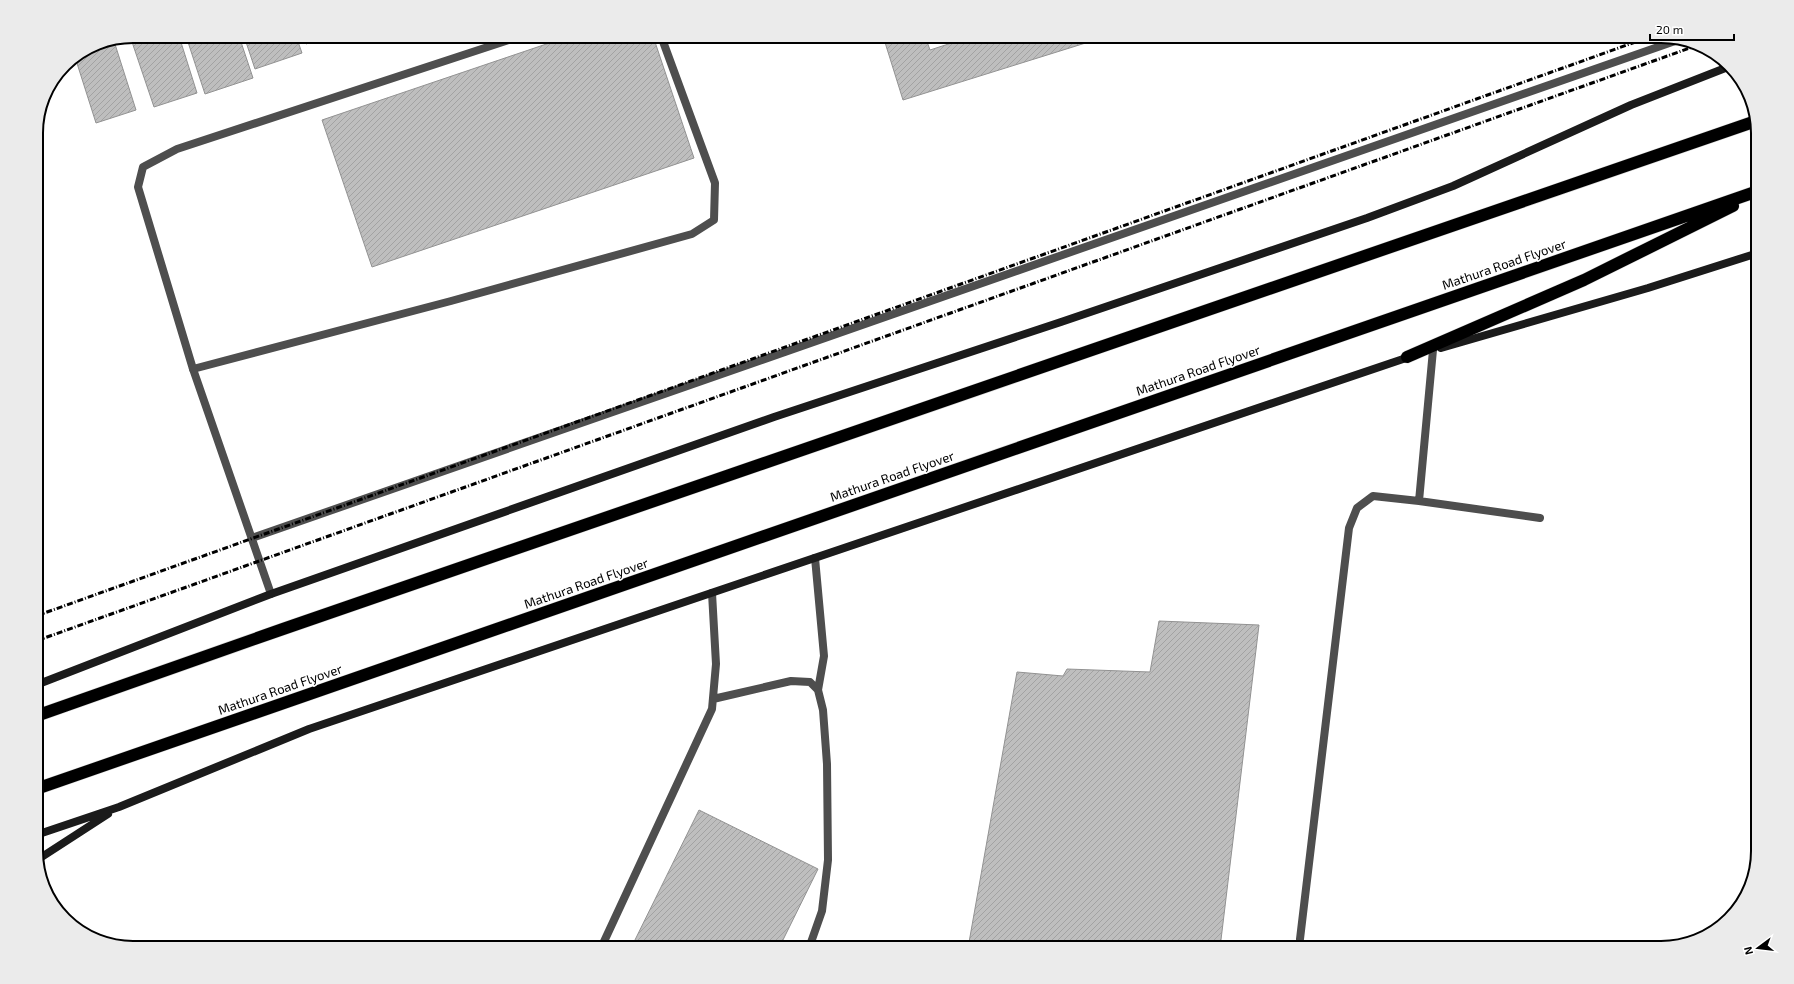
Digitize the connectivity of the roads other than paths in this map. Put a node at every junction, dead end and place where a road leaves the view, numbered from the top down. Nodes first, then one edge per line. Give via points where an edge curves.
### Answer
1 (500, 43) edge
2 (664, 43) edge
3 (1668, 44) edge
4 (1724, 69) edge
5 (1750, 123) edge
6 (1751, 194) edge
7 (1751, 196) edge
8 (1751, 255) edge
9 (1433, 350) junction
10 (1407, 357) junction
11 (193, 369) junction
12 (1419, 501) junction
13 (1540, 518) dead end
14 (252, 538) junction
15 (815, 558) junction
16 (712, 592) junction
17 (271, 594) junction
18 (43, 683) edge
19 (818, 690) junction
20 (713, 699) junction
21 (43, 714) edge
22 (43, 787) edge
23 (119, 807) junction
24 (43, 833) edge
25 (43, 856) edge
26 (1300, 939) dead end
27 (604, 941) edge
28 (811, 941) edge

1 - 11 street via 177,149 143,167 138,187
2 - 11 street via 715,182 714,220 692,234 451,302
3 - 14 street
4 - 17 main road via 1631,105 1453,186 1367,218 774,417
5 - 21 highway
6 - 22 highway, Mathura Road Flyover
7 - 10 highway via 1584,280
8 - 9 main road
9 - 10 main road
9 - 12 street
10 - 15 main road
11 - 14 street
12 - 13 street
12 - 26 street via 1373,496 1358,508 1349,528
14 - 17 street
15 - 16 main road
15 - 19 street via 824,656
16 - 20 street via 716,664
16 - 23 main road via 309,729
17 - 18 main road
19 - 20 street via 810,682 791,681
19 - 28 street via 824,710 828,860 822,911
20 - 27 street via 712,709
23 - 24 main road
23 - 25 main road

